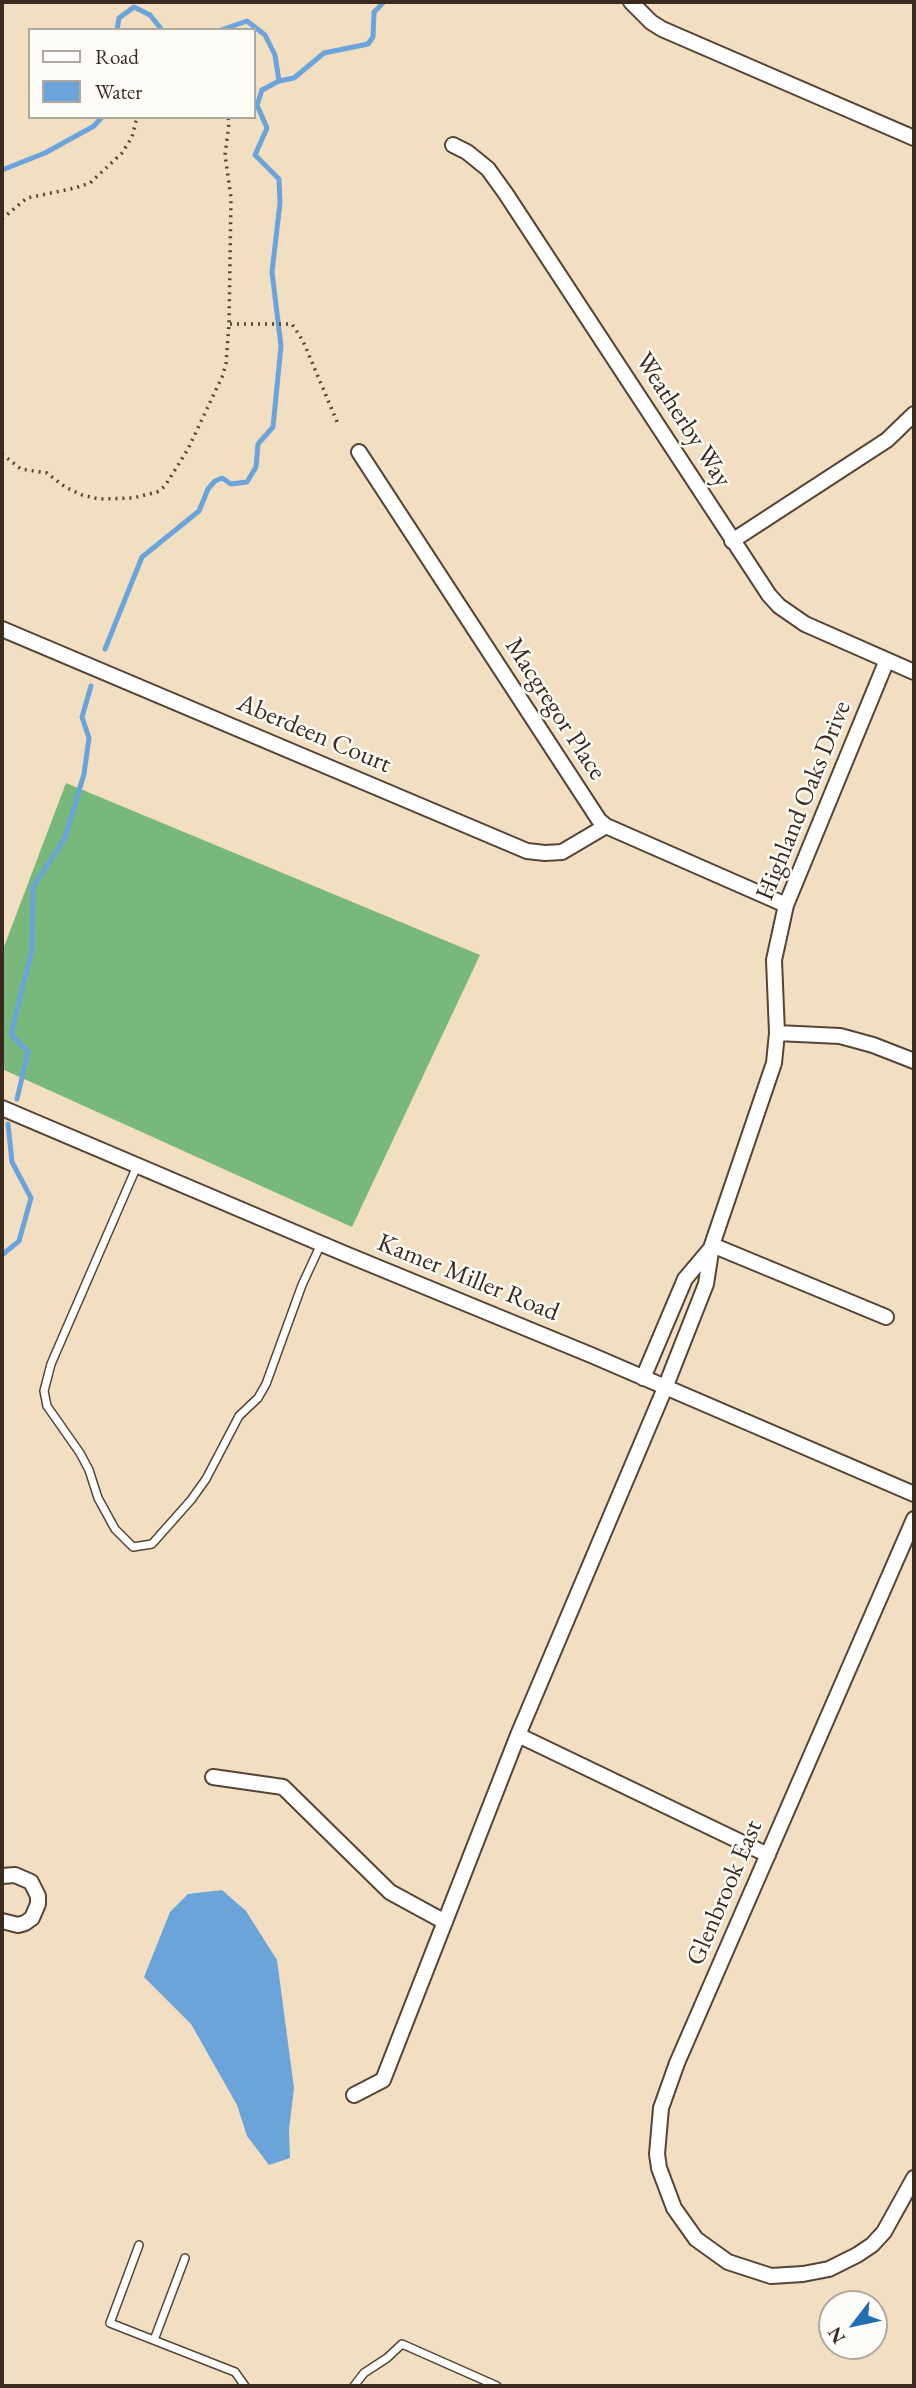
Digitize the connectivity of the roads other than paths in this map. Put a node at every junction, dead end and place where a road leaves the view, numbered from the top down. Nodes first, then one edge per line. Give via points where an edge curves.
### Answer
1 (631, 2) edge
2 (914, 138) edge
3 (453, 145) dead end
4 (914, 414) edge
5 (359, 452) dead end
6 (732, 541) junction
7 (2, 629) edge
8 (887, 660) junction
9 (914, 672) edge
10 (606, 826) junction
11 (786, 905) junction
12 (778, 1034) junction
13 (914, 1061) edge
14 (2, 1108) edge
15 (137, 1166) junction
16 (321, 1244) junction
17 (712, 1245) junction
18 (886, 1317) dead end
19 (643, 1378) junction
20 (665, 1388) junction
21 (914, 1494) edge
22 (914, 1520) edge
23 (518, 1735) junction
24 (213, 1777) dead end
25 (768, 1855) junction
26 (2, 1876) edge
27 (2, 1921) edge
28 (445, 1922) junction
29 (354, 2095) dead end
30 (914, 2178) edge
31 (139, 2245) dead end
32 (185, 2258) dead end
33 (154, 2340) junction
34 (245, 2386) edge
35 (354, 2386) edge
36 (496, 2386) edge

1 - 2 street via 662,29
3 - 6 street, Weatherby Way via 488,169 506,194
4 - 6 street via 887,440
5 - 10 street, Macgregor Place
6 - 8 street, Weatherby Way via 779,606 806,624
7 - 10 street, Aberdeen Court via 527,851 562,852
8 - 9 street, Weatherby Way
8 - 11 street, Highland Oaks Drive
10 - 11 street, Macgregor Place
11 - 12 street, Highland Oaks Drive via 774,960
12 - 13 street via 840,1036
12 - 17 street, Highland Oaks Drive via 774,1063
14 - 15 street, Kamer Miller Road
15 - 16 street, Kamer Miller Road
15 - 16 lane via 51,1364 44,1391 47,1406 80,1453 115,1529 133,1547 152,1544 191,1500 239,1416 262,1391
16 - 19 street, Kamer Miller Road
17 - 18 street
17 - 19 street, Highland Oaks Drive via 685,1279
17 - 20 street, Highland Oaks Drive via 706,1284
19 - 20 street, Kamer Miller Road
20 - 21 street, Kamer Miller Road
20 - 23 street, Highland Oaks Drive
22 - 25 street, Glenbrook East
23 - 25 street
23 - 28 street, Highland Oaks Drive
24 - 28 street via 283,1787 390,1892
25 - 30 street, Glenbrook East via 661,2108 659,2168 674,2208 696,2239 728,2262 771,2276 803,2274 829,2269 872,2245
26 - 27 street via 15,1875 31,1882 38,1904 25,1923
28 - 29 street, Highland Oaks Drive via 383,2080
31 - 33 lane via 110,2323
32 - 33 lane
33 - 34 lane via 234,2372
35 - 36 lane via 402,2344

